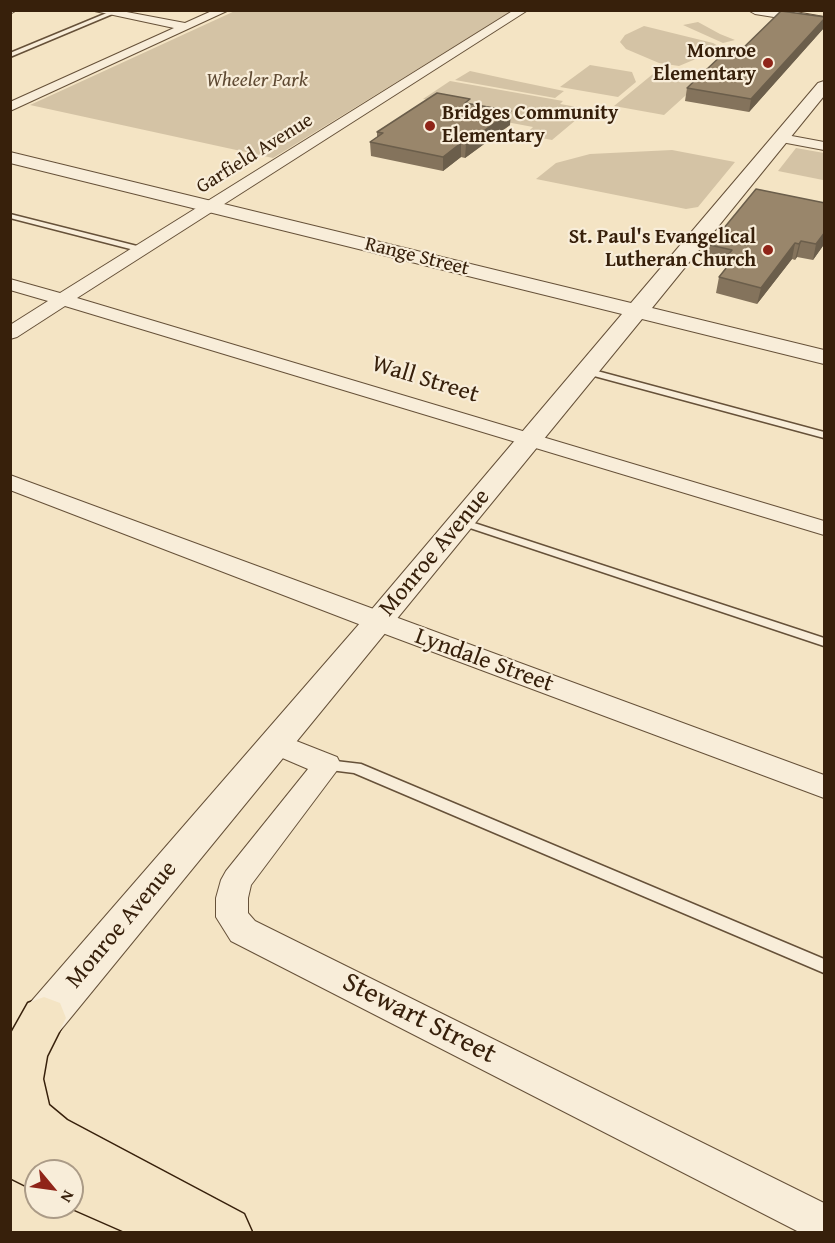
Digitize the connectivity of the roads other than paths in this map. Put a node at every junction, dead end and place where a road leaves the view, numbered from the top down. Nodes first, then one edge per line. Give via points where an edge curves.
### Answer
1 (95, 10) edge
2 (224, 10) edge
3 (523, 10) edge
4 (755, 10) edge
5 (116, 12) edge
6 (825, 21) edge
7 (187, 27) junction
8 (10, 55) edge
9 (825, 86) edge
10 (10, 107) edge
11 (781, 138) junction
12 (825, 146) edge
13 (10, 157) edge
14 (211, 206) junction
15 (10, 216) edge
16 (142, 250) junction
17 (10, 284) edge
18 (64, 300) junction
19 (637, 310) junction
20 (10, 333) edge
21 (825, 357) edge
22 (586, 372) junction
23 (825, 435) edge
24 (530, 439) junction
25 (10, 482) edge
26 (462, 522) junction
27 (825, 528) edge
28 (378, 622) junction
29 (825, 642) edge
30 (276, 744) junction
31 (327, 765) junction
32 (825, 787) edge
33 (825, 966) edge
34 (27, 1031) edge
35 (10, 1152) edge
36 (24, 1159) edge
37 (84, 1188) edge
38 (825, 1224) edge
39 (183, 1233) edge
40 (226, 1233) edge

1 - 5 street
2 - 7 street
3 - 14 street, Garfield Avenue
4 - 6 street
5 - 7 street
5 - 8 lane
7 - 10 street
9 - 11 street, Monroe Avenue
11 - 12 street
11 - 19 street, Monroe Avenue
13 - 14 street, Range Street
14 - 16 street, Garfield Avenue
14 - 19 street, Range Street
15 - 16 lane
16 - 18 street, Garfield Avenue
17 - 18 street, Wall Street
18 - 20 street, Garfield Avenue
18 - 24 street, Wall Street
19 - 21 street, Range Street
19 - 22 street, Monroe Avenue
22 - 23 lane
22 - 24 street, Monroe Avenue
24 - 26 street, Monroe Avenue
24 - 27 street, Wall Street
25 - 28 street, Lyndale Street
26 - 28 street, Monroe Avenue
26 - 29 lane
28 - 30 street, Monroe Avenue
28 - 32 street, Lyndale Street
30 - 31 street
30 - 34 street, Monroe Avenue
31 - 33 lane via 356,768
31 - 38 street, Stewart Street via 237,880 232,917 243,931
34 - 40 highway via 20,1079 31,1121 50,1137
35 - 36 highway
37 - 39 highway

